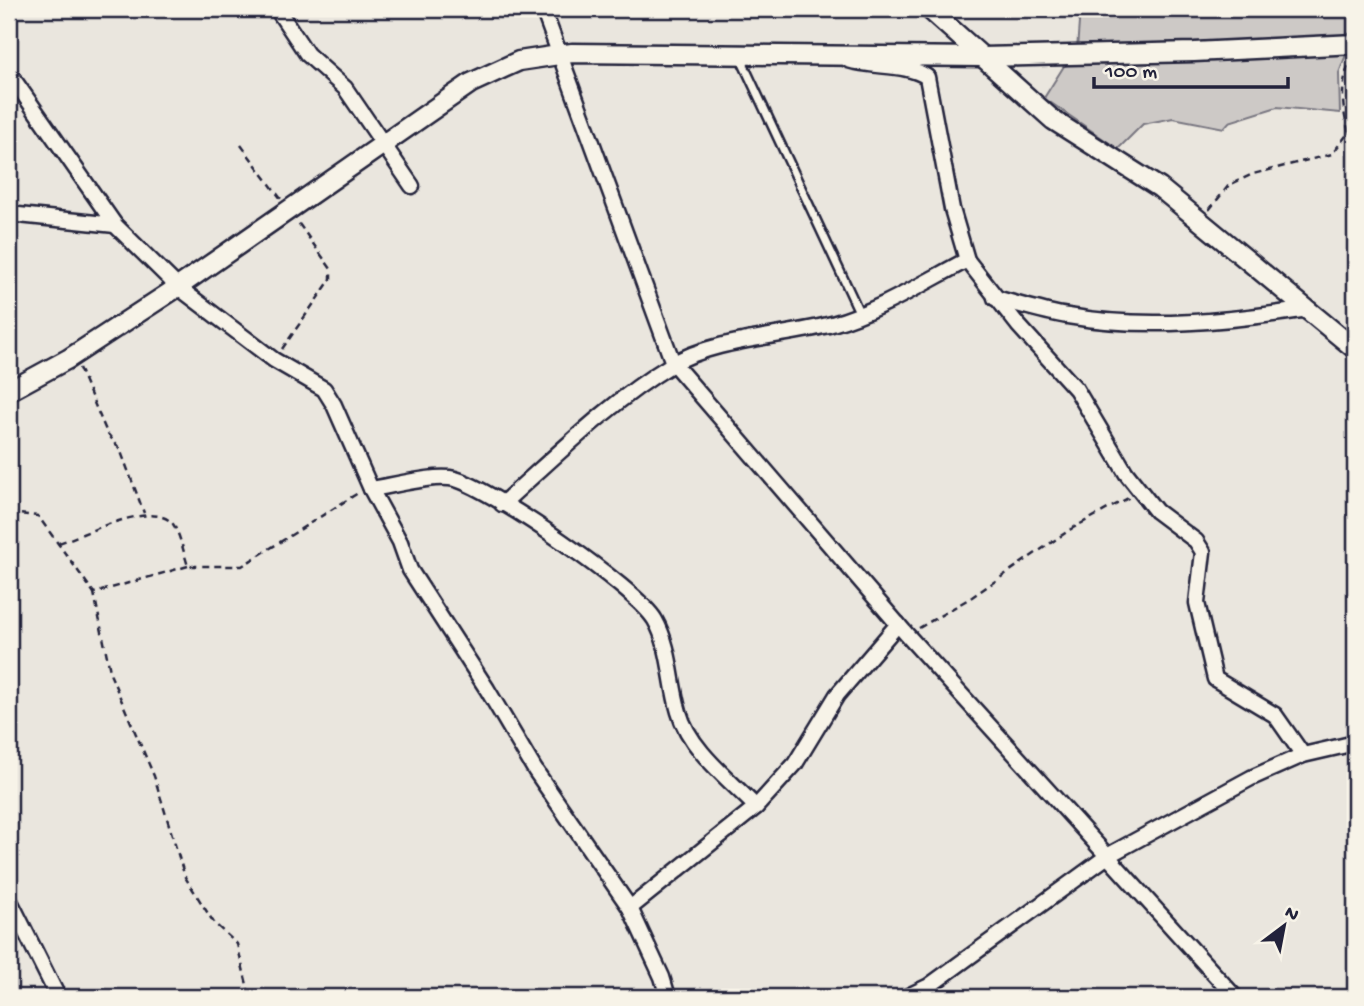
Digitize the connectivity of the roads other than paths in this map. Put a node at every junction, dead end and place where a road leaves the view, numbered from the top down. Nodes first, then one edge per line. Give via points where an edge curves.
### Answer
1 (277, 9) edge
2 (543, 9) edge
3 (929, 9) edge
4 (1355, 44) edge
5 (559, 53) junction
6 (738, 53) junction
7 (830, 55) junction
8 (982, 57) junction
9 (9, 73) edge
10 (382, 144) junction
11 (412, 186) dead end
12 (9, 214) edge
13 (115, 225) junction
14 (967, 260) junction
15 (178, 287) junction
16 (995, 298) junction
17 (1308, 309) junction
18 (860, 314) junction
19 (1355, 349) edge
20 (673, 363) junction
21 (9, 391) edge
22 (371, 489) junction
23 (502, 504) junction
24 (903, 630) junction
25 (1355, 743) edge
26 (1303, 755) junction
27 (756, 807) junction
28 (1109, 855) junction
29 (9, 899) edge
30 (630, 908) junction
31 (58, 997) edge
32 (668, 997) edge
33 (906, 997) edge
34 (1236, 997) edge

1 - 10 street via 307,54 345,88
2 - 5 street
3 - 8 street
4 - 8 street
5 - 6 street
5 - 10 street via 519,61 471,83
5 - 20 street
6 - 7 street
6 - 18 lane
7 - 8 street
7 - 14 street via 873,67 913,68 928,77 952,209
8 - 17 street via 1053,120 1160,188
9 - 13 street
10 - 11 street
10 - 15 street
12 - 13 street
13 - 15 street
14 - 16 street
14 - 18 street
15 - 21 street
15 - 22 street via 274,360 324,389
16 - 17 street via 1068,317 1130,322 1243,319
16 - 26 street via 1076,388 1156,511 1196,541 1203,552 1197,603 1214,680 1275,715
17 - 19 street
18 - 20 street via 786,335 728,344
20 - 23 street via 584,430
20 - 24 street
22 - 23 street via 456,479
22 - 30 street via 410,570 535,770
23 - 27 street via 594,563 653,617 664,637 683,722 704,753
24 - 27 street via 837,695 795,764
24 - 28 street
25 - 26 street
26 - 28 street
27 - 30 street
28 - 33 street via 929,986
28 - 34 street
29 - 31 street
30 - 32 street

